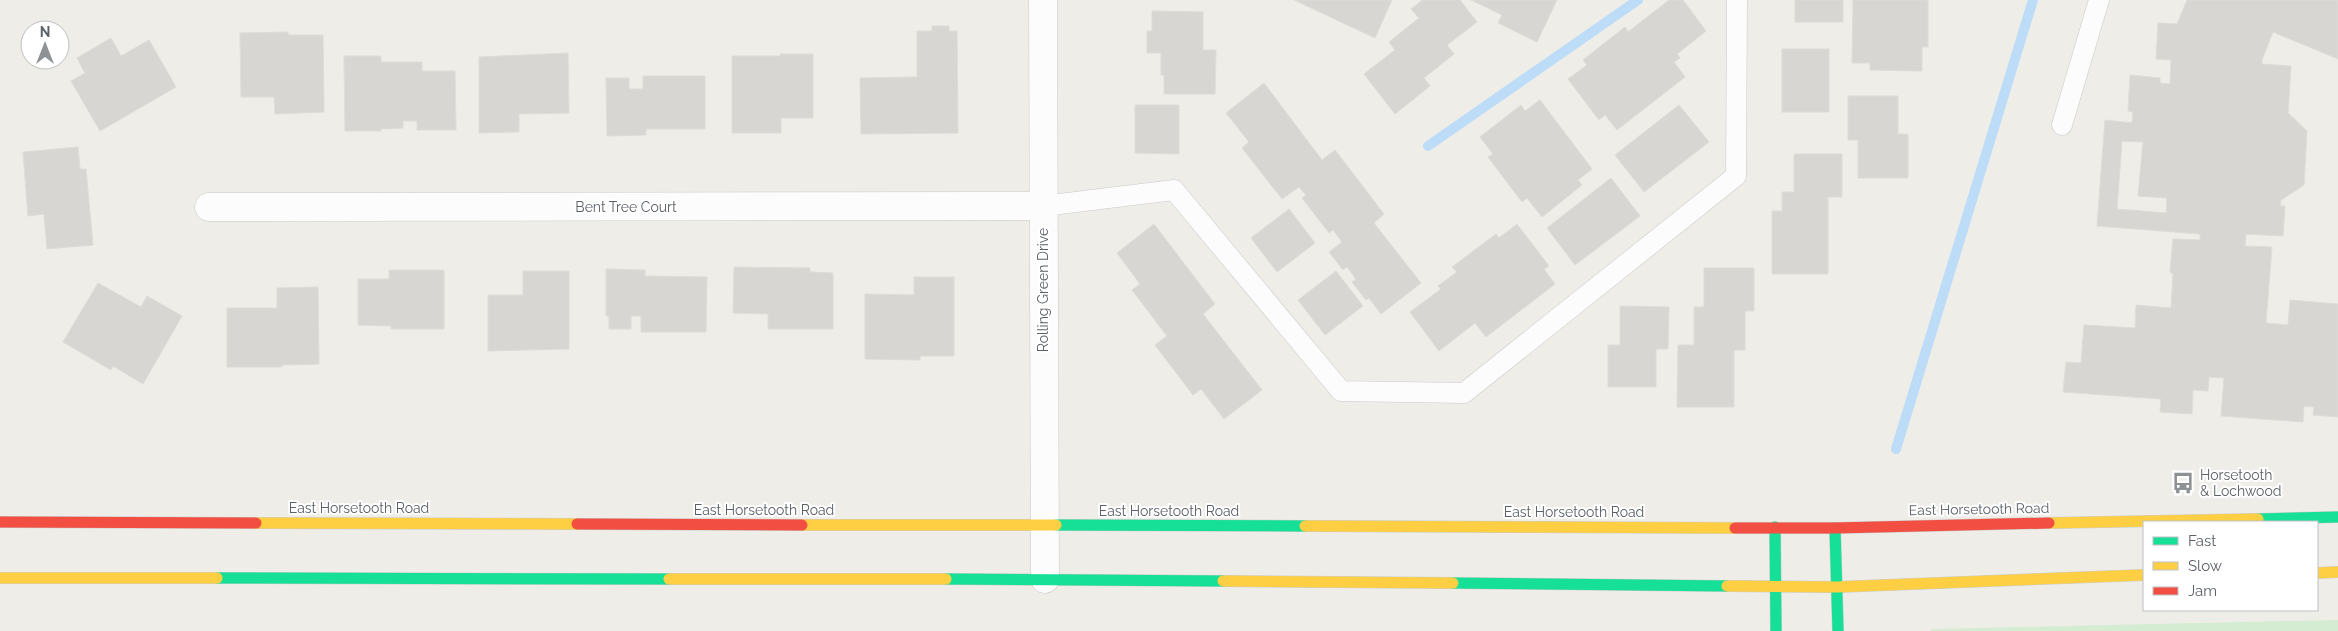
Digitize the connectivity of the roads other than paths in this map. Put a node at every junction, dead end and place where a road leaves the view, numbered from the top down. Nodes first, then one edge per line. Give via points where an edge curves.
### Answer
1 (1043, 0) edge
2 (1737, 0) edge
3 (2099, 0) edge
4 (2062, 124) dead end
5 (1043, 206) junction
6 (209, 208) dead end
7 (2338, 517) edge
8 (2143, 521) edge
9 (2155, 521) edge
10 (0, 522) edge
11 (1044, 526) junction
12 (1775, 527) junction
13 (1836, 528) junction
14 (2338, 572) edge
15 (2318, 573) edge
16 (2143, 575) edge
17 (0, 578) edge
18 (1045, 579) junction
19 (1776, 585) junction
20 (1836, 587) junction
21 (1776, 631) edge
22 (1838, 631) edge

1 - 5 street, Rolling Green Drive
2 - 5 lane via 1736,176 1464,393 1341,391 1174,190
3 - 4 lane
5 - 6 street, Bent Tree Court
5 - 11 street, Rolling Green Drive
7 - 9 main road, East Horsetooth Road
8 - 13 main road, East Horsetooth Road
10 - 11 main road, East Horsetooth Road
11 - 12 main road, East Horsetooth Road
11 - 18 street, Rolling Green Drive
12 - 13 main road, East Horsetooth Road
12 - 19 main road
13 - 20 main road
14 - 15 main road
16 - 20 main road
17 - 18 main road
18 - 19 main road via 1697,587
19 - 20 main road
19 - 21 main road
20 - 22 main road

